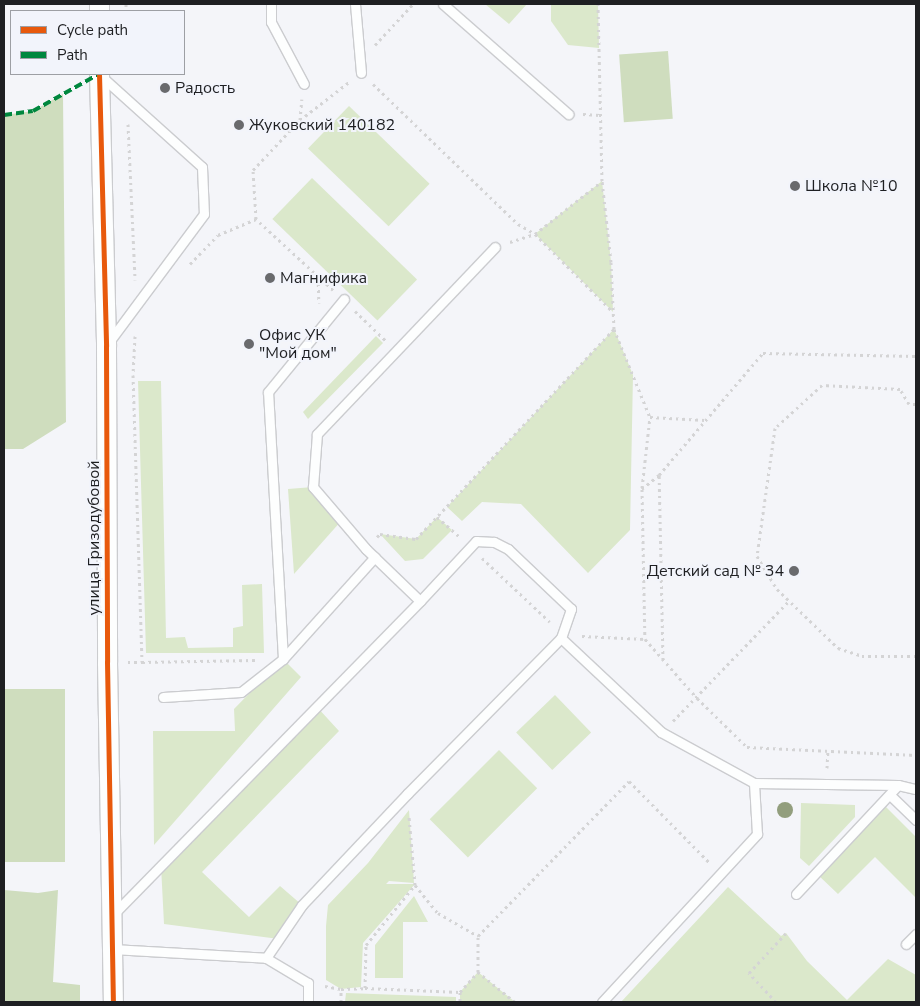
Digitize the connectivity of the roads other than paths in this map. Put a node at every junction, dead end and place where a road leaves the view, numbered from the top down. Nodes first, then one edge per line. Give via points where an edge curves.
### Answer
1 (271, 4) edge
2 (355, 4) edge
3 (443, 4) edge
4 (361, 73) road end
5 (99, 75) edge
6 (100, 75) edge
7 (304, 84) dead end
8 (568, 114) dead end
9 (495, 247) road end
10 (344, 299) road end
11 (106, 346) junction
12 (375, 557) junction
13 (420, 601) junction
14 (561, 638) junction
15 (283, 659) junction
16 (163, 697) dead end
17 (754, 783) junction
18 (898, 785) junction
19 (916, 789) edge
20 (890, 794) junction
21 (916, 820) edge
22 (796, 894) dead end
23 (112, 916) junction
24 (916, 934) edge
25 (906, 944) dead end
26 (112, 949) junction
27 (266, 958) junction
28 (113, 1002) edge
29 (308, 1002) edge
30 (602, 1002) edge

1 - 7 lane via 271,22
2 - 4 lane
3 - 8 lane
5 - 11 street, улица Гризодубовой
6 - 11 lane via 202,167 204,214
9 - 12 lane via 317,434 313,487
10 - 15 lane via 268,392
11 - 23 street, улица Гризодубовой
12 - 13 lane
12 - 15 lane
13 - 14 lane via 476,541 494,542 508,548 571,609
13 - 23 lane
14 - 17 lane via 661,732
14 - 27 lane via 302,905
15 - 16 lane via 241,692
17 - 18 lane
17 - 30 lane via 757,834
18 - 19 lane
18 - 20 lane
20 - 21 lane
20 - 22 lane
23 - 26 street, улица Гризодубовой
24 - 25 lane
26 - 27 lane
26 - 28 street, улица Гризодубовой
27 - 29 lane via 308,983

